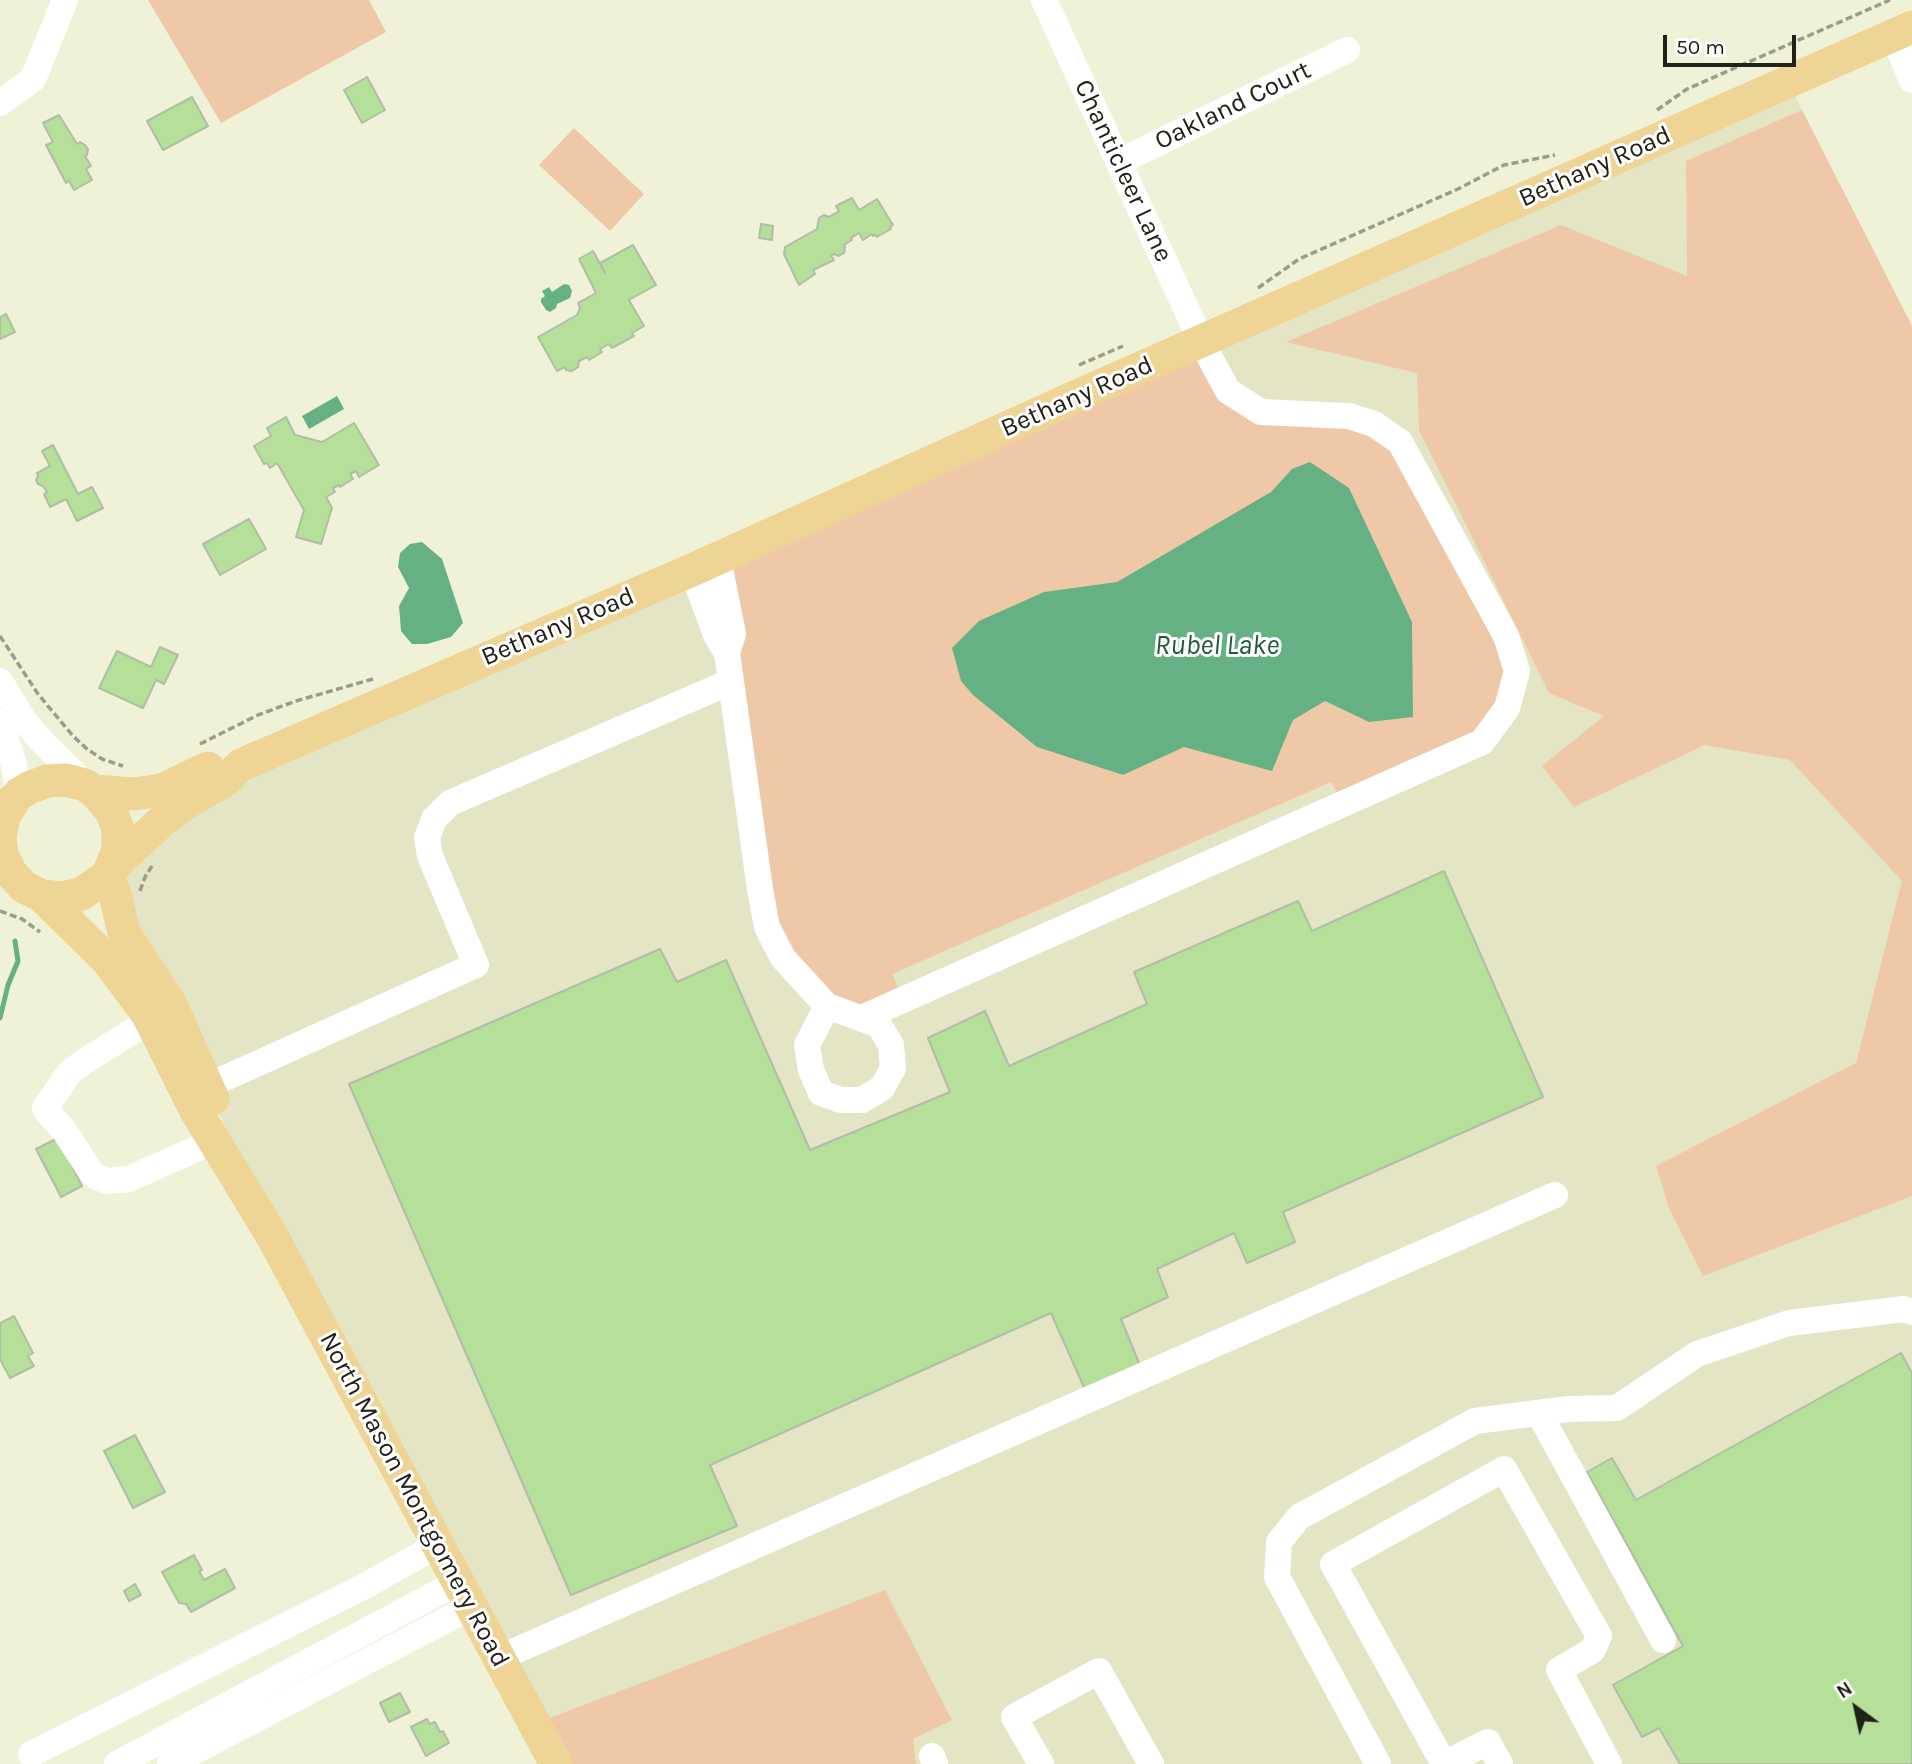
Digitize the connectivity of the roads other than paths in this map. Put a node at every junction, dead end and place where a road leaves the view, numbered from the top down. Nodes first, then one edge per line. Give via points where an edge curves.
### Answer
1 (65, 0) edge
2 (1044, 0) edge
3 (1903, 31) edge
4 (1347, 50) dead end
5 (1912, 80) edge
6 (0, 103) edge
7 (1119, 162) junction
8 (1201, 341) junction
9 (705, 564) junction
10 (0, 681) edge
11 (730, 682) junction
12 (0, 722) edge
13 (241, 765) junction
14 (90, 788) junction
15 (11, 801) edge
16 (109, 872) junction
17 (22, 890) edge
18 (827, 1006) junction
19 (862, 1018) junction
20 (151, 1020) junction
21 (198, 1090) junction
22 (214, 1140) junction
23 (1555, 1195) dead end
24 (272, 1236) junction
25 (1912, 1312) edge
26 (1539, 1413) junction
27 (438, 1545) junction
28 (464, 1595) junction
29 (1663, 1640) dead end
30 (499, 1658) junction
31 (31, 1754) dead end
32 (117, 1764) edge
33 (170, 1764) edge
34 (556, 1764) edge
35 (1041, 1764) edge
36 (1151, 1764) edge
37 (1378, 1764) edge
38 (1500, 1764) edge
39 (1609, 1764) edge

1 - 6 street via 33,79
2 - 7 street, Chanticleer Lane
3 - 5 street
3 - 8 main road, Bethany Road
4 - 7 street, Oakland Court
7 - 8 street, Chanticleer Lane
8 - 9 main road, Bethany Road
8 - 19 street, Chanticleer Lane via 1228,391 1261,412 1349,416 1374,424 1400,442 1506,636 1517,671 1507,708 1482,742
9 - 11 street via 733,634 727,653
9 - 13 main road, Bethany Road
10 - 14 street via 22,718
11 - 18 street via 767,927 783,958
11 - 21 street via 450,803 434,819 427,838 430,856 476,965
12 - 15 street via 13,761
13 - 14 main road, Bethany Road via 216,764 162,790 134,794
13 - 16 main road, Bethany Road via 163,820
14 - 15 main road via 66,780 47,781
14 - 16 main road via 112,811 118,830 118,850
15 - 17 main road via 0,836 2,855
16 - 17 main road via 81,894 62,898
16 - 21 main road, North Mason Montgomery Road via 124,933 170,1003
17 - 20 main road, North Mason Montgomery Road via 107,960
18 - 19 street
18 - 19 street via 807,1045 821,1093 841,1101 862,1100 882,1088 892,1068 891,1045 879,1025
20 - 21 main road, North Mason Montgomery Road
20 - 22 street via 70,1072 45,1108 47,1112 91,1172 107,1181 130,1179
21 - 22 main road, North Mason Montgomery Road
21 - 24 main road, North Mason Montgomery Road
22 - 24 main road, North Mason Montgomery Road
23 - 30 street
24 - 27 main road, North Mason Montgomery Road
25 - 26 street via 1904,1309 1789,1324 1697,1354 1617,1408
26 - 29 street
26 - 37 street via 1475,1421 1299,1517 1279,1542 1278,1577
27 - 28 main road, North Mason Montgomery Road
27 - 31 street
28 - 30 main road, North Mason Montgomery Road
28 - 32 street
28 - 33 street
30 - 34 main road, North Mason Montgomery Road
35 - 36 street via 1014,1717 1099,1671
38 - 39 street via 1488,1742 1444,1764 1333,1564 1504,1469 1599,1636 1593,1650 1559,1670

